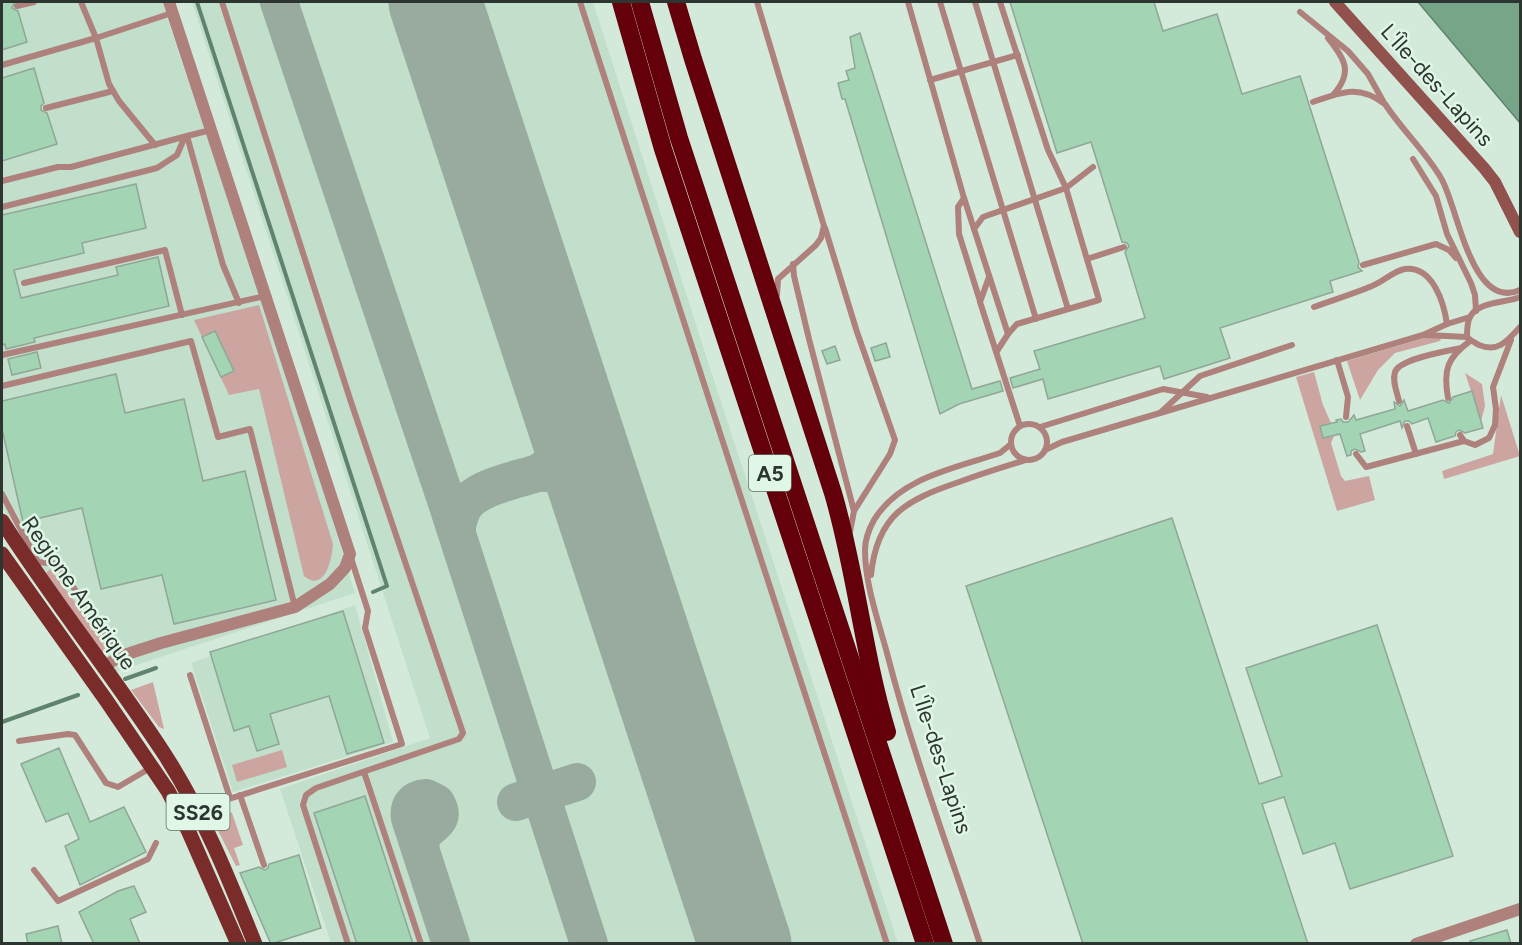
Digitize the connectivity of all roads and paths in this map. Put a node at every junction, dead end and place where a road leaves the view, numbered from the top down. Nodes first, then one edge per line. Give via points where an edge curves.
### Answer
1 (34, 2) edge
2 (81, 2) edge
3 (222, 2) edge
4 (580, 2) edge
5 (621, 2) edge
6 (640, 2) edge
7 (676, 2) edge
8 (757, 2) edge
9 (908, 2) edge
10 (940, 2) edge
11 (975, 2) edge
12 (1000, 2) edge
13 (1335, 2) edge
14 (17, 6) dead end
15 (170, 7) edge
16 (1300, 12) dead end
17 (1320, 28) junction
18 (96, 38) junction
19 (1018, 55) junction
20 (993, 62) junction
21 (2, 65) edge
22 (961, 71) junction
23 (930, 80) junction
24 (113, 91) junction
25 (1333, 96) junction
26 (1313, 102) dead end
27 (1384, 104) junction
28 (46, 108) dead end
29 (211, 130) junction
30 (187, 136) junction
31 (155, 145) junction
32 (1413, 159) dead end
33 (1093, 167) dead end
34 (2, 182) edge
35 (1066, 188) junction
36 (964, 198) junction
37 (1035, 198) junction
38 (2, 207) edge
39 (1003, 208) junction
40 (824, 226) junction
41 (974, 229) junction
42 (1520, 232) edge
43 (1124, 247) dead end
44 (1087, 259) junction
45 (793, 264) junction
46 (1363, 265) dead end
47 (1462, 266) junction
48 (989, 276) junction
49 (24, 283) dead end
50 (1521, 290) edge
51 (265, 296) junction
52 (1521, 297) edge
53 (980, 302) junction
54 (239, 303) junction
55 (1314, 307) dead end
56 (1068, 309) junction
57 (1476, 311) junction
58 (182, 315) junction
59 (1470, 316) junction
60 (1036, 319) junction
61 (1447, 324) junction
62 (1521, 327) edge
63 (781, 331) junction
64 (1008, 333) junction
65 (1423, 335) junction
66 (1469, 339) junction
67 (1511, 339) junction
68 (1292, 345) dead end
69 (1461, 348) junction
70 (997, 351) junction
71 (2, 355) edge
72 (1337, 360) junction
73 (2, 386) edge
74 (1183, 393) junction
75 (1210, 397) junction
76 (1448, 398) dead end
77 (1399, 401) dead end
78 (1160, 412) junction
79 (1346, 417) dead end
80 (1020, 426) junction
81 (1407, 426) dead end
82 (1040, 427) junction
83 (1011, 444) junction
84 (1046, 450) junction
85 (1356, 454) dead end
86 (1416, 454) junction
87 (1026, 460) junction
88 (2, 494) edge
89 (854, 511) junction
90 (2, 521) edge
91 (847, 545) junction
92 (2, 554) edge
93 (350, 554) junction
94 (870, 585) junction
95 (296, 607) junction
96 (121, 656) junction
97 (103, 667) junction
98 (190, 675) dead end
99 (19, 741) dead end
100 (152, 767) junction
101 (364, 772) junction
102 (240, 795) junction
103 (230, 798) junction
104 (196, 809) junction
105 (156, 843) dead end
106 (264, 865) dead end
107 (34, 870) dead end
108 (1521, 909) edge
109 (936, 920) junction
110 (238, 944) edge
111 (255, 944) edge
112 (348, 944) edge
113 (421, 944) edge
114 (887, 944) edge
115 (925, 944) edge
116 (944, 944) edge
117 (980, 944) edge
118 (1416, 944) edge

1 - 14 lane
2 - 18 lane
3 - 101 lane via 463,733 459,739
4 - 114 lane
5 - 115 highway, A5 via 663,149
6 - 109 highway, A5 via 679,138
7 - 63 highway, A5
8 - 40 lane
9 - 23 lane
10 - 22 lane
11 - 20 lane
12 - 19 lane
13 - 42 street, L'Île-des-Lapins via 1484,168
15 - 18 lane
15 - 29 street
16 - 17 lane
17 - 25 lane via 1336,48 1346,73
17 - 27 lane via 1368,74
18 - 21 lane
18 - 24 lane
19 - 20 lane
19 - 35 lane via 1048,150
20 - 22 lane
20 - 37 lane
22 - 23 lane
22 - 39 lane
23 - 36 lane
24 - 28 lane
24 - 31 lane
25 - 26 lane
25 - 27 lane via 1357,90
27 - 50 lane via 1442,180 1484,281 1498,292
29 - 30 lane
29 - 51 street
30 - 31 lane
30 - 38 lane via 177,155 158,168
30 - 54 lane via 223,265
31 - 34 lane
32 - 47 lane via 1436,196
33 - 35 lane
35 - 37 lane
35 - 44 lane
36 - 41 lane
36 - 53 lane via 958,207 960,234
37 - 39 lane
37 - 56 lane
39 - 41 lane via 983,217
39 - 60 lane
40 - 45 lane via 816,245
40 - 89 lane via 895,440
41 - 48 lane
43 - 44 lane
44 - 56 lane via 1099,300
45 - 63 lane via 777,283
45 - 89 lane
46 - 47 lane via 1436,244 1449,250
47 - 57 lane via 1475,295
48 - 53 lane
48 - 64 lane
49 - 58 lane via 165,250
51 - 54 lane
51 - 93 street
52 - 57 lane
53 - 70 lane
54 - 58 lane
55 - 61 lane via 1406,269 1429,278 1445,309
56 - 60 lane
57 - 59 lane
58 - 71 lane
59 - 61 lane
59 - 66 lane
60 - 64 lane via 1017,324
61 - 65 lane
62 - 67 lane
63 - 91 highway, A5
64 - 70 lane
65 - 66 lane
65 - 72 lane, L'Île-des-Lapins
66 - 67 lane via 1490,348
66 - 69 lane
67 - 86 lane via 1493,387 1495,425 1489,438 1475,445 1462,438
68 - 74 lane via 1200,376
69 - 76 lane via 1446,372
69 - 77 lane via 1414,359 1397,368 1394,374
70 - 80 lane
72 - 75 lane, L'Île-des-Lapins
72 - 79 lane via 1348,397
73 - 95 lane via 191,341 218,437 250,429
74 - 75 lane
74 - 78 lane
74 - 82 lane via 1163,390
75 - 78 lane, L'Île-des-Lapins
78 - 84 lane, L'Île-des-Lapins
80 - 82 lane
80 - 83 lane via 1012,434
81 - 86 lane
82 - 84 lane via 1046,435
83 - 87 lane via 1016,455
83 - 94 lane, L'Île-des-Lapins via 1000,453 918,481 894,496 868,533 865,549
84 - 87 lane, L'Île-des-Lapins via 1037,458
85 - 86 lane via 1366,467
87 - 94 lane, L'Île-des-Lapins via 927,493 904,506 881,534
88 - 96 lane via 38,562 57,564
89 - 91 lane
90 - 97 main road, Regione Amérique / SS26
91 - 109 highway, A5 via 871,674 906,792
92 - 100 main road, Regione Amérique / SS26
93 - 95 street via 345,568 330,584
93 - 102 lane via 368,611 365,628 402,744
94 - 117 lane, L'Île-des-Lapins via 899,701
95 - 96 street
96 - 97 street
97 - 104 main road, Regione Amérique / SS26 via 166,755
98 - 103 lane
99 - 100 lane via 75,735 106,783 118,787
100 - 110 main road, SS26 via 188,830
101 - 112 lane via 316,788 306,795 303,805
101 - 113 lane
102 - 103 lane
102 - 106 lane
103 - 104 lane
104 - 111 main road, SS26
105 - 107 lane via 148,859 58,901
108 - 118 street
109 - 116 highway, A5

